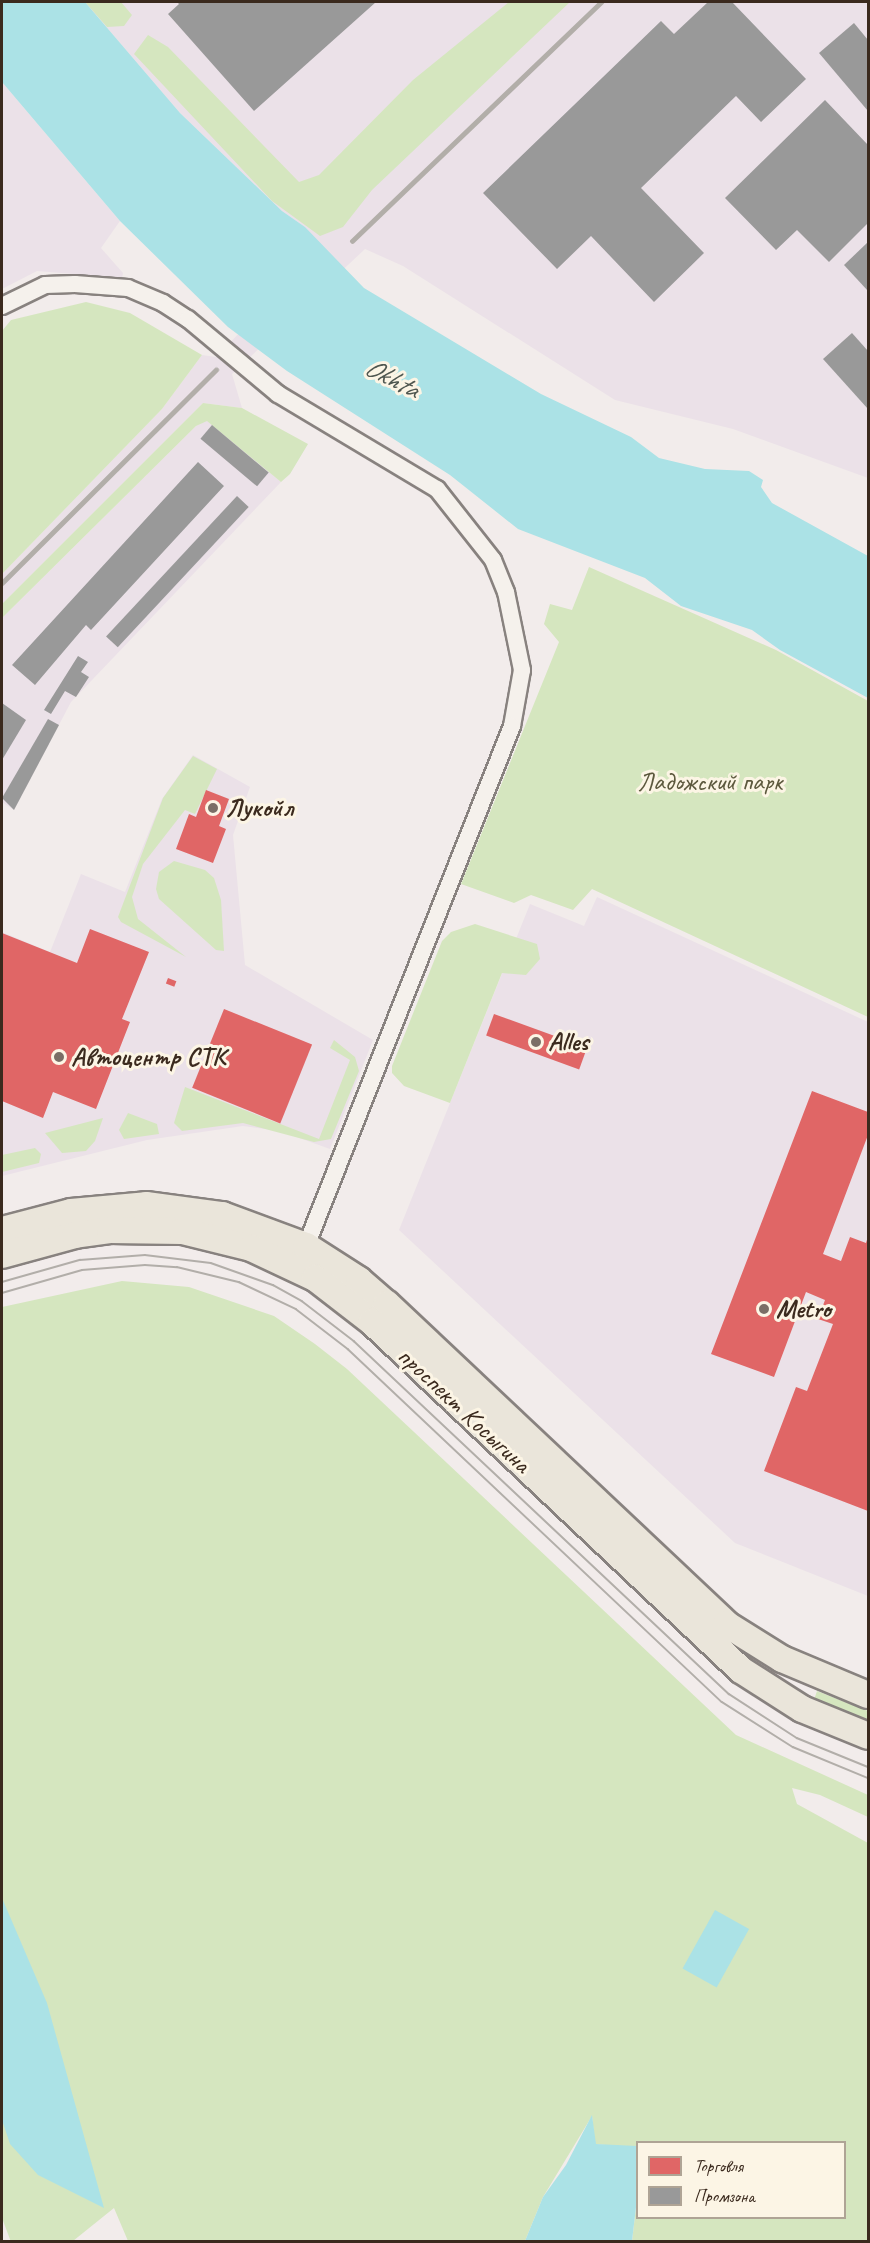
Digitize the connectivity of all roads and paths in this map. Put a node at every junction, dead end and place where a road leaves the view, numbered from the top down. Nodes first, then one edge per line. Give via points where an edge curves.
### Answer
1 (2, 306) edge
2 (2, 1230) edge
3 (306, 1246) junction
4 (2, 1255) edge
5 (868, 1695) edge
6 (868, 1736) edge

1 - 3 street via 45,285 75,284 129,288 163,303 278,394 437,489 482,543 506,592 522,670 512,726
2 - 3 main road, проспект Косыгина via 71,1212 146,1205 222,1215
3 - 5 main road, проспект Косыгина via 387,1304 721,1620 782,1659
4 - 6 main road, проспект Косыгина via 75,1234 146,1229 217,1238 284,1261 315,1278 372,1322 741,1670 795,1706

